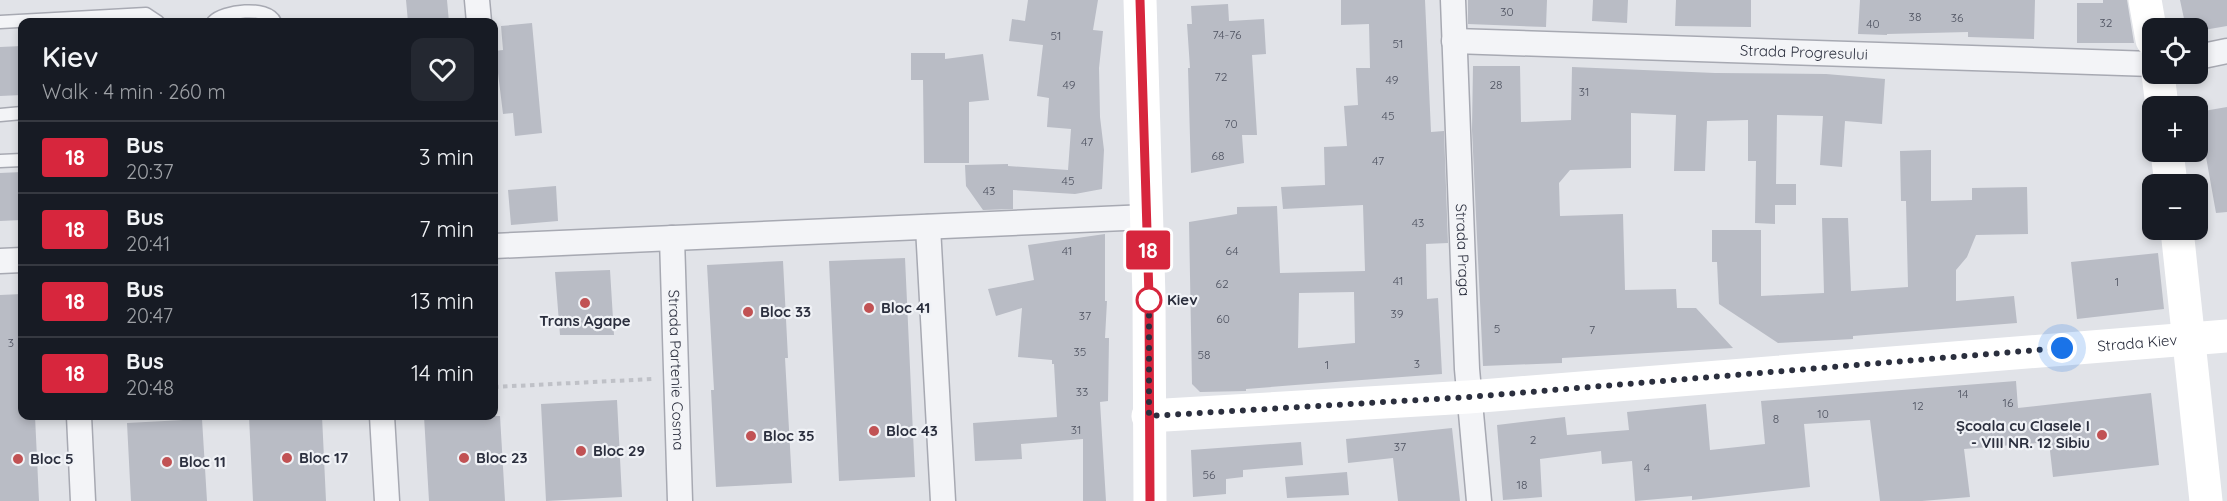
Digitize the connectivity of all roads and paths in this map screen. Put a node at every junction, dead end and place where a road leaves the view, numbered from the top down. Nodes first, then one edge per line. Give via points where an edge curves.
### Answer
1 (477, 0) edge
2 (1140, 0) edge
3 (1453, 0) edge
4 (2145, 0) edge
5 (73, 18) edge
6 (152, 18) edge
7 (219, 18) edge
8 (272, 18) edge
9 (479, 18) edge
10 (2148, 18) edge
11 (18, 21) edge
12 (0, 22) edge
13 (1454, 41) junction
14 (2227, 51) edge
15 (2208, 55) edge
16 (2142, 64) edge
17 (18, 113) edge
18 (0, 115) edge
19 (18, 160) edge
20 (0, 161) edge
21 (1147, 217) junction
22 (928, 227) junction
23 (672, 238) junction
24 (2178, 240) edge
25 (498, 246) edge
26 (18, 260) edge
27 (0, 261) edge
28 (2227, 336) edge
29 (2190, 339) junction
30 (676, 377) junction
31 (498, 387) edge
32 (1469, 397) junction
33 (1149, 416) junction
34 (80, 420) edge
35 (382, 420) edge
36 (83, 501) edge
37 (387, 501) edge
38 (680, 501) edge
39 (944, 501) edge
40 (1150, 501) edge
41 (1479, 501) edge
42 (2206, 501) edge

1 - 9 street
2 - 21 street
3 - 13 street, Strada Praga
4 - 10 street
5 - 6 lane via 146,14
7 - 8 lane via 226,13 262,12
11 - 12 lane
13 - 16 street, Strada Progresului
13 - 32 street, Strada Praga
14 - 15 street
17 - 18 lane
19 - 20 lane
21 - 22 street
21 - 33 street
22 - 23 street
22 - 39 street
23 - 25 street
23 - 30 street, Strada Partenie Cosma
24 - 29 street
26 - 27 street
28 - 29 street, Strada Kiev
29 - 32 street, Strada Kiev
29 - 42 street
30 - 31 path
30 - 38 street, Strada Partenie Cosma
32 - 33 street, Strada Kiev
32 - 41 street, Strada Praga
33 - 40 street
34 - 36 street
35 - 37 street

